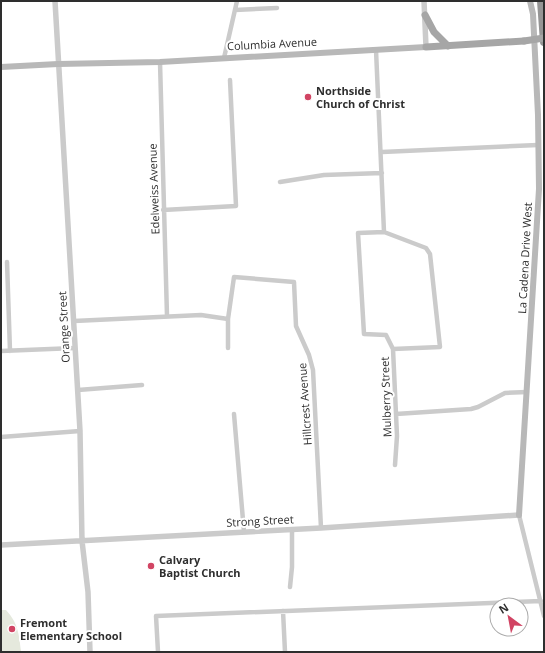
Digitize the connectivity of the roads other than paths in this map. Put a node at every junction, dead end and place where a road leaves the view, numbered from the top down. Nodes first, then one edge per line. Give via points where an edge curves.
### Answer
1 (55, 1) edge
2 (237, 1) edge
3 (424, 1) edge
4 (530, 1) edge
5 (541, 1) edge
6 (277, 8) dead end
7 (235, 10) junction
8 (425, 15) junction
9 (544, 38) edge
10 (544, 42) edge
11 (448, 46) junction
12 (426, 47) junction
13 (376, 50) junction
14 (224, 58) junction
15 (160, 62) junction
16 (58, 64) junction
17 (1, 67) edge
18 (230, 80) dead end
19 (538, 145) junction
20 (382, 152) junction
21 (382, 173) junction
22 (280, 182) dead end
23 (163, 210) junction
24 (384, 232) junction
25 (7, 262) dead end
26 (167, 316) junction
27 (228, 319) junction
28 (74, 321) junction
29 (75, 348) junction
30 (228, 348) dead end
31 (393, 349) junction
32 (10, 350) junction
33 (1, 351) edge
34 (142, 385) dead end
35 (78, 390) junction
36 (527, 392) junction
37 (234, 414) dead end
38 (396, 414) junction
39 (80, 430) junction
40 (1, 438) edge
41 (395, 465) dead end
42 (519, 515) junction
43 (321, 528) junction
44 (292, 530) junction
45 (244, 532) junction
46 (82, 541) junction
47 (1, 545) edge
48 (290, 587) dead end
49 (541, 601) junction
50 (283, 611) junction
51 (544, 616) edge
52 (90, 652) edge
53 (158, 652) edge
54 (285, 652) edge

1 - 16 street, Orange Street
2 - 7 street
3 - 8 street
4 - 19 main road, La Cadena Drive West
5 - 10 highway
6 - 7 street
7 - 14 street
8 - 11 main road via 434,32
8 - 12 street
9 - 11 main road, Columbia Avenue, bridge
11 - 12 main road, Columbia Avenue
12 - 13 main road, Columbia Avenue
13 - 14 main road, Columbia Avenue
13 - 20 street
14 - 15 main road, Columbia Avenue
15 - 16 main road, Columbia Avenue
15 - 23 street, Edelweiss Avenue
16 - 17 main road, Columbia Avenue
16 - 28 street, Orange Street
18 - 23 street via 236,206
19 - 20 street
19 - 36 main road, La Cadena Drive West via 537,232
20 - 21 street
21 - 22 street via 324,174
21 - 24 street
23 - 26 street, Edelweiss Avenue
24 - 31 street, Mulberry Street via 358,233 364,334 386,335
24 - 31 street via 426,248 430,254 440,347
25 - 32 street
26 - 27 street via 201,315
26 - 28 street
27 - 30 street
27 - 43 street, Hillcrest Avenue via 234,277 294,282 296,326 309,354 313,370
28 - 29 street, Orange Street
29 - 32 street
29 - 35 street, Orange Street
31 - 38 street, Mulberry Street
32 - 33 street
34 - 35 street
35 - 39 street, Orange Street
36 - 38 street via 505,393 471,409
36 - 42 main road, La Cadena Drive West
37 - 45 street
38 - 41 street, Mulberry Street
39 - 40 street
39 - 46 street, Orange Street
42 - 43 street, Strong Street
42 - 49 street
43 - 44 street, Strong Street
44 - 45 street, Strong Street
44 - 48 street
45 - 46 street, Strong Street
46 - 47 street, Strong Street
46 - 52 street, Orange Street via 88,592
49 - 50 street
49 - 51 street
50 - 53 street via 156,616
50 - 54 street

